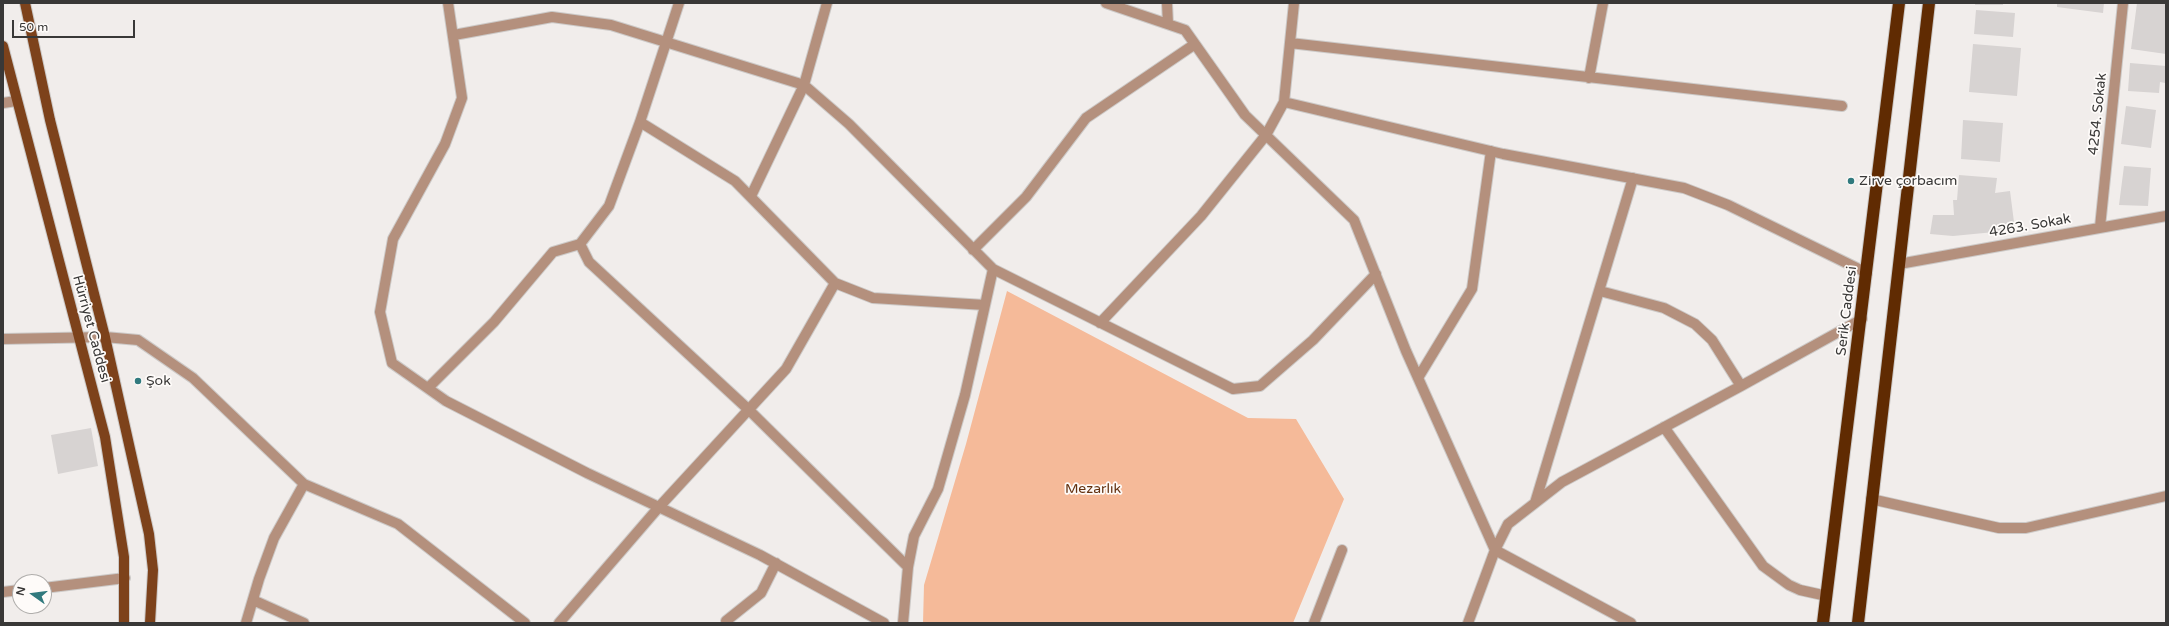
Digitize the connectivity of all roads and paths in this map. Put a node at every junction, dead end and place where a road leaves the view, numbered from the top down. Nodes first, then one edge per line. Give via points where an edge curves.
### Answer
1 (25, 3) edge
2 (448, 3) edge
3 (679, 3) edge
4 (827, 3) edge
5 (1106, 3) edge
6 (1167, 3) edge
7 (1294, 3) edge
8 (1603, 3) edge
9 (1899, 3) edge
10 (1929, 3) edge
11 (2123, 3) edge
12 (1168, 24) junction
13 (454, 35) junction
14 (667, 42) junction
15 (1290, 43) junction
16 (1195, 44) junction
17 (3, 46) edge
18 (1589, 78) junction
19 (804, 85) junction
20 (16, 101) junction
21 (1284, 102) junction
22 (3, 103) edge
23 (1842, 106) dead end
24 (640, 122) junction
25 (1266, 135) junction
26 (1491, 151) junction
27 (1633, 178) junction
28 (751, 196) junction
29 (2166, 216) edge
30 (2100, 227) junction
31 (580, 244) junction
32 (974, 250) junction
33 (1899, 264) junction
34 (993, 269) junction
35 (1376, 274) junction
36 (1867, 274) junction
37 (835, 283) junction
38 (1600, 291) junction
39 (985, 305) junction
40 (1862, 319) junction
41 (1100, 323) junction
42 (105, 337) junction
43 (79, 338) junction
44 (3, 339) edge
45 (1418, 378) junction
46 (1741, 386) junction
47 (428, 388) junction
48 (749, 410) junction
49 (1664, 427) junction
50 (304, 484) junction
51 (2166, 496) edge
52 (1871, 500) junction
53 (1535, 503) junction
54 (659, 507) junction
55 (1342, 550) dead end
56 (1496, 550) junction
57 (776, 563) junction
58 (908, 567) junction
59 (125, 578) junction
60 (52, 587) edge
61 (1827, 596) junction
62 (252, 600) junction
63 (726, 621) dead end
64 (124, 623) edge
65 (150, 623) edge
66 (246, 623) edge
67 (304, 623) edge
68 (525, 623) edge
69 (559, 623) edge
70 (884, 623) edge
71 (903, 623) edge
72 (1314, 623) edge
73 (1468, 623) edge
74 (1631, 623) edge
75 (1823, 623) edge
76 (1858, 623) edge

1 - 42 main road via 50,120
2 - 13 street
3 - 14 street
4 - 19 street
5 - 12 street
6 - 12 street
7 - 15 street
8 - 18 street
9 - 36 highway, Serik Caddesi
10 - 33 highway
11 - 30 street, 4254. Sokak
12 - 16 street via 1185,30
13 - 14 street via 552,17 611,25
13 - 47 street via 462,98 445,144 393,239 380,312 392,363
14 - 19 street
14 - 24 street
15 - 18 street
15 - 21 street
16 - 25 street via 1245,115
16 - 32 street via 1086,118 1026,197
17 - 20 main road, Hürriyet Caddesi
18 - 23 street
19 - 28 street
19 - 32 street via 848,124
20 - 22 street
20 - 43 main road, Hürriyet Caddesi
21 - 25 street
21 - 26 street
24 - 28 street via 735,181
24 - 31 street via 609,206
25 - 35 street via 1354,220
25 - 41 street via 1201,216
26 - 27 street
26 - 45 street via 1472,289
27 - 36 street via 1684,188 1728,205
27 - 38 street
28 - 37 street
29 - 30 street, 4263. Sokak
30 - 33 street, 4263. Sokak
31 - 47 street via 553,252 494,322
31 - 48 street via 589,262
32 - 34 street
33 - 52 highway
34 - 39 street
34 - 41 street
35 - 41 street via 1313,340 1260,386 1233,389
35 - 45 street
36 - 40 highway, Serik Caddesi
37 - 39 street via 873,298
37 - 48 street via 786,369
38 - 46 street via 1664,308 1695,324 1712,340
38 - 53 street
39 - 58 street via 965,395 938,489 914,536
40 - 46 street
40 - 61 highway, Serik Caddesi
42 - 43 street
42 - 50 street via 138,340 193,378
42 - 65 main road via 151,548 153,570
43 - 44 street
43 - 59 main road, Hürriyet Caddesi via 105,436 121,532
45 - 56 street
46 - 49 street
47 - 54 street via 446,401
48 - 54 street
48 - 58 street
49 - 53 street via 1562,482
49 - 61 street via 1763,566 1800,590
50 - 62 street via 274,538
50 - 68 street via 398,524
51 - 52 street via 2026,528 1999,528
52 - 76 highway
53 - 56 street via 1508,524
54 - 57 street
54 - 69 street
55 - 72 street
56 - 73 street
56 - 74 street
57 - 63 street via 760,593
57 - 70 street
58 - 71 street
59 - 60 street
59 - 64 main road, Hürriyet Caddesi
61 - 75 highway, Serik Caddesi
62 - 66 street
62 - 67 street

